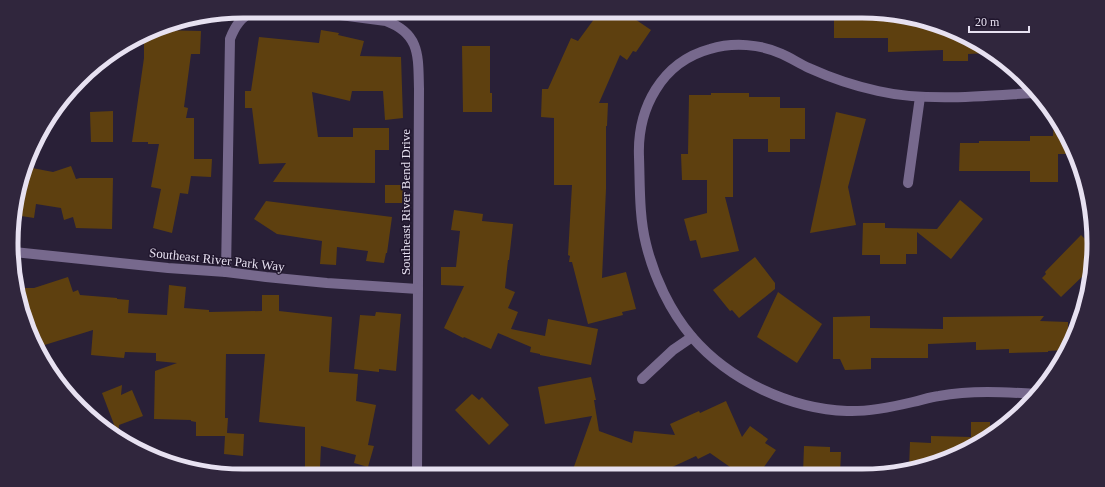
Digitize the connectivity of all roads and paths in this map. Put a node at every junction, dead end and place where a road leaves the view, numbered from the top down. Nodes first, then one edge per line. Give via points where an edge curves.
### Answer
1 (244, 18) edge
2 (363, 18) edge
3 (1029, 93) edge
4 (920, 97) junction
5 (908, 183) dead end
6 (18, 252) edge
7 (226, 272) junction
8 (418, 288) junction
9 (692, 337) junction
10 (642, 379) dead end
11 (1029, 394) edge
12 (417, 469) edge

1 - 7 street via 236,26 230,39
2 - 8 street, Southeast River Bend Drive via 397,25 409,35 417,49
3 - 4 street
4 - 5 street
4 - 9 street via 880,92 841,81 809,69 779,53 754,46 727,45 710,49 678,64 660,82 642,120 639,151 644,235 658,280 675,314
6 - 7 street, Southeast River Park Way
7 - 8 street, Southeast River Park Way via 327,283
8 - 12 street, Southeast River Bend Drive
9 - 10 street via 673,350
9 - 11 street via 729,370 761,390 820,409 864,411 937,396 976,392

